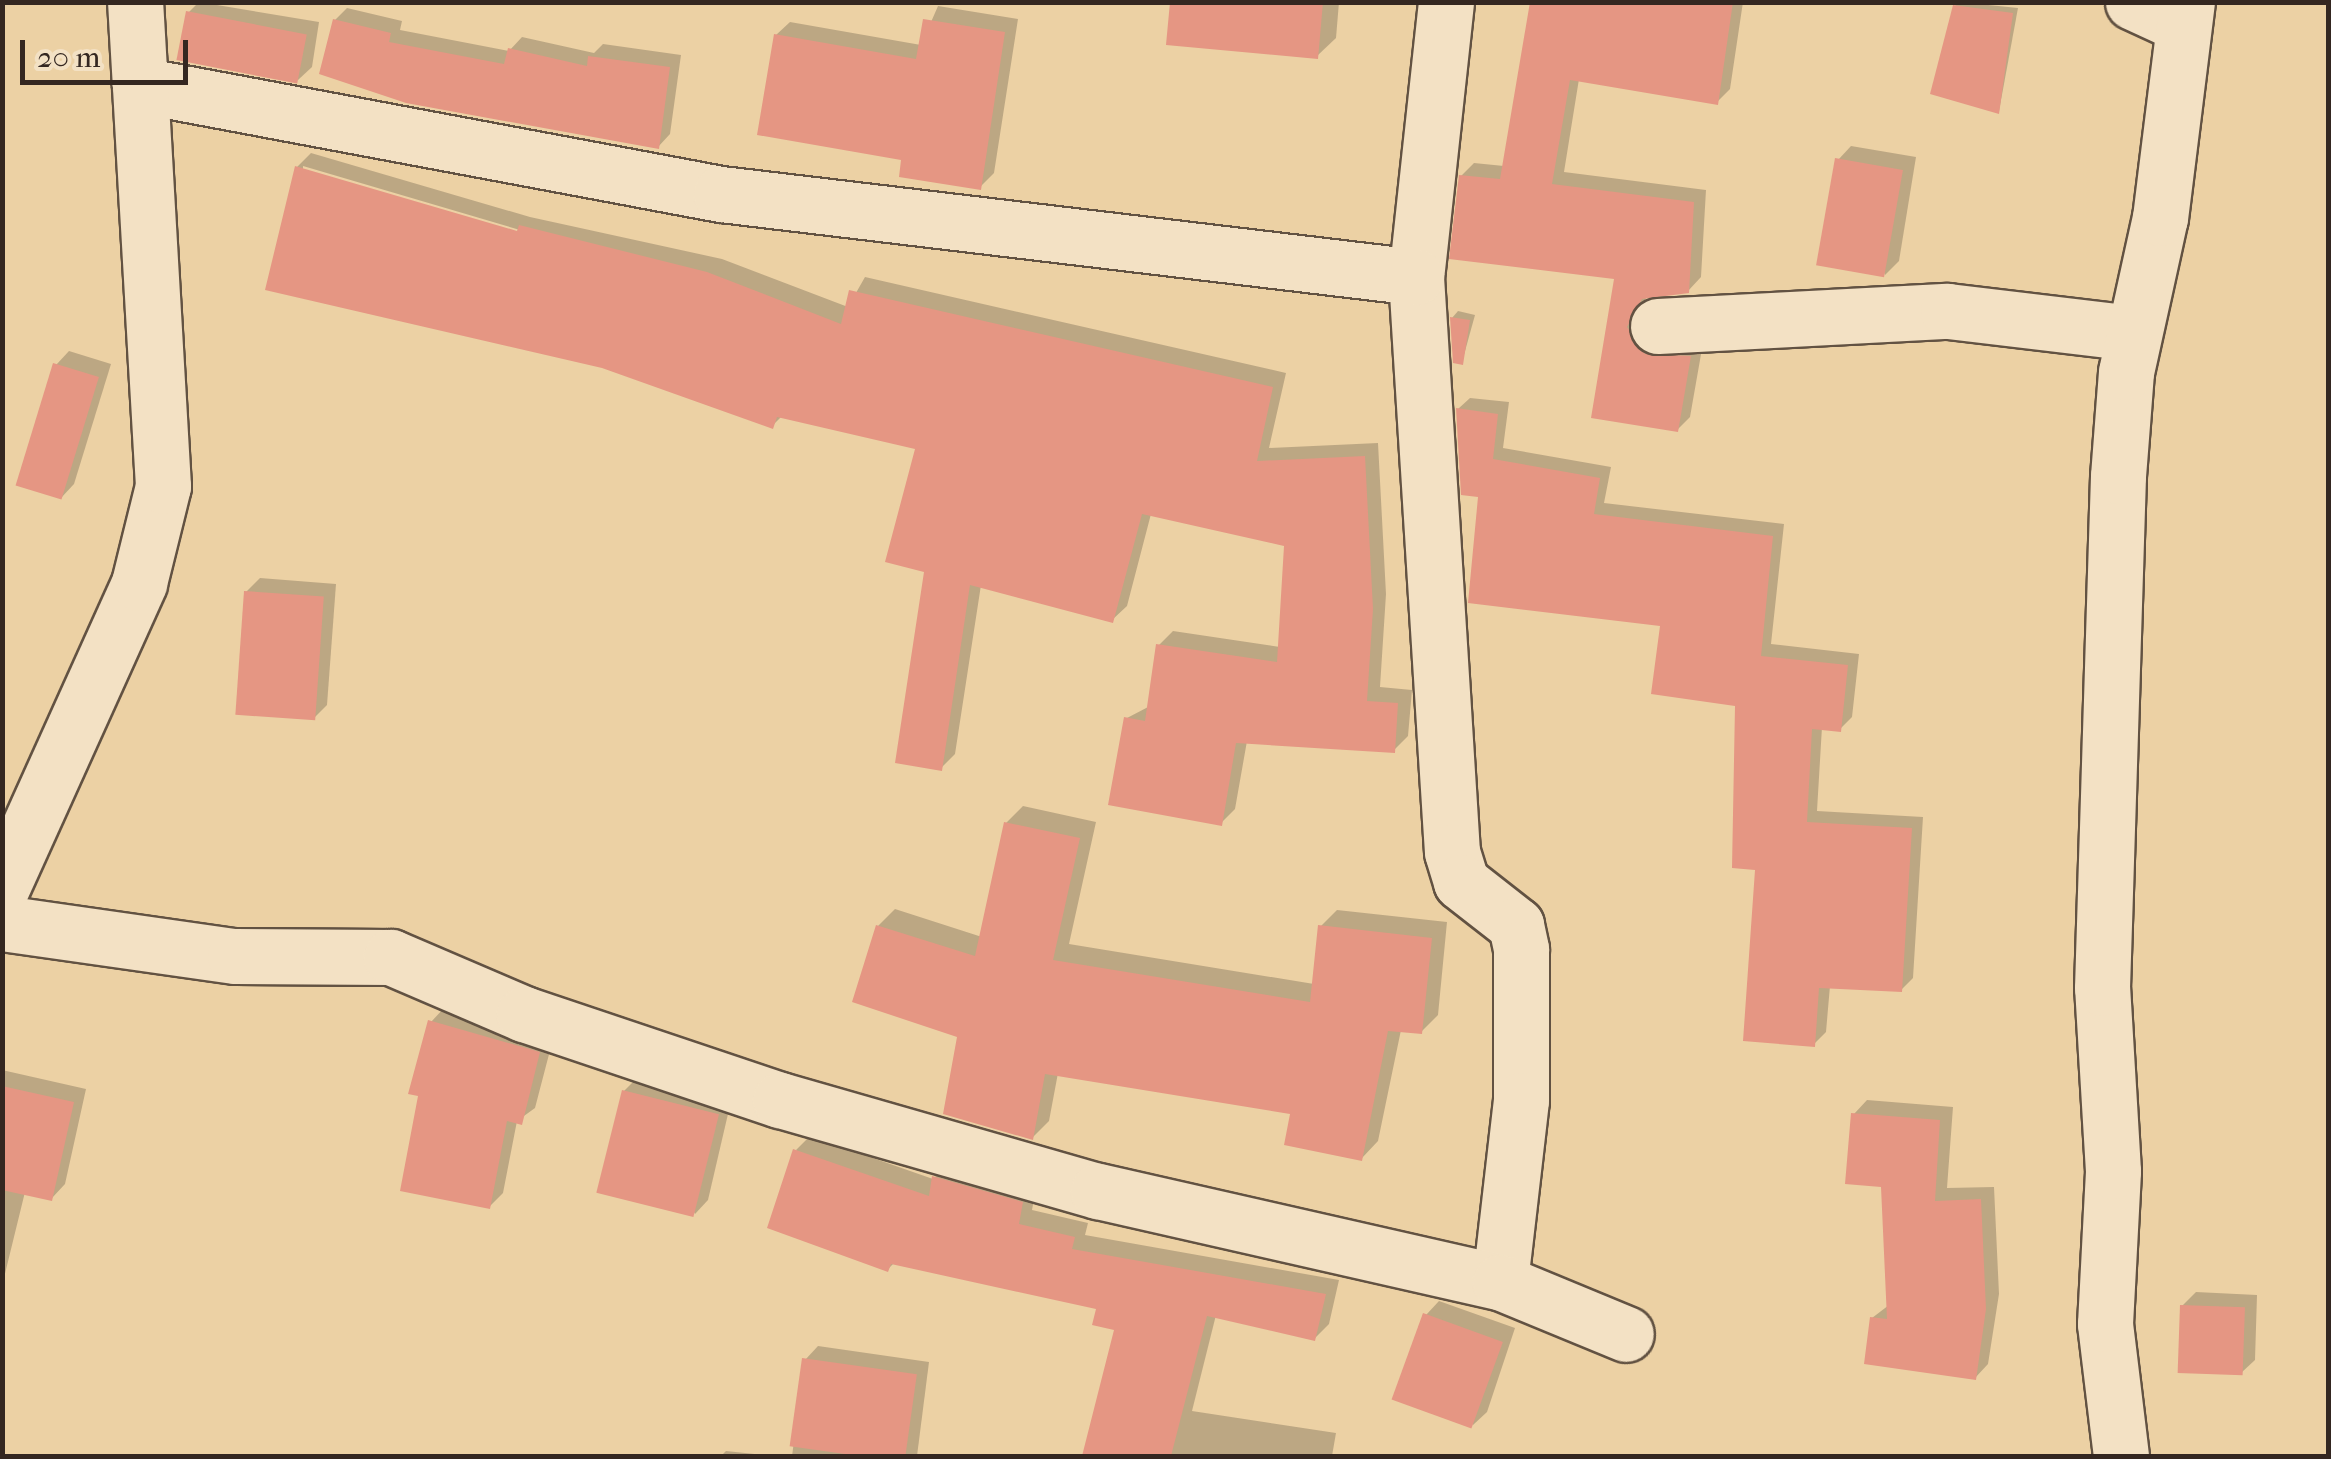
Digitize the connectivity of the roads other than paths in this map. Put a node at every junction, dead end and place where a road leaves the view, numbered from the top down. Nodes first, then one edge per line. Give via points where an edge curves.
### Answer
1 (135, 2) edge
2 (1446, 2) edge
3 (2134, 2) edge
4 (2186, 14) edge
5 (140, 85) junction
6 (1416, 277) junction
7 (1658, 326) dead end
8 (2133, 333) junction
9 (2, 887) edge
10 (2, 923) edge
11 (1500, 1282) junction
12 (1626, 1334) dead end
13 (2121, 1456) edge

1 - 5 street
2 - 6 street
3 - 4 street
4 - 8 street via 2160,218
5 - 6 street via 721,194
5 - 9 street via 163,486 139,583
6 - 11 street via 1452,852 1461,882 1516,925 1521,949 1521,1100
7 - 8 street via 1948,311
8 - 13 street via 2118,476 2102,988 2113,1171 2106,1324
10 - 11 street via 235,956 390,957 524,1014 780,1100 1098,1191
11 - 12 street

